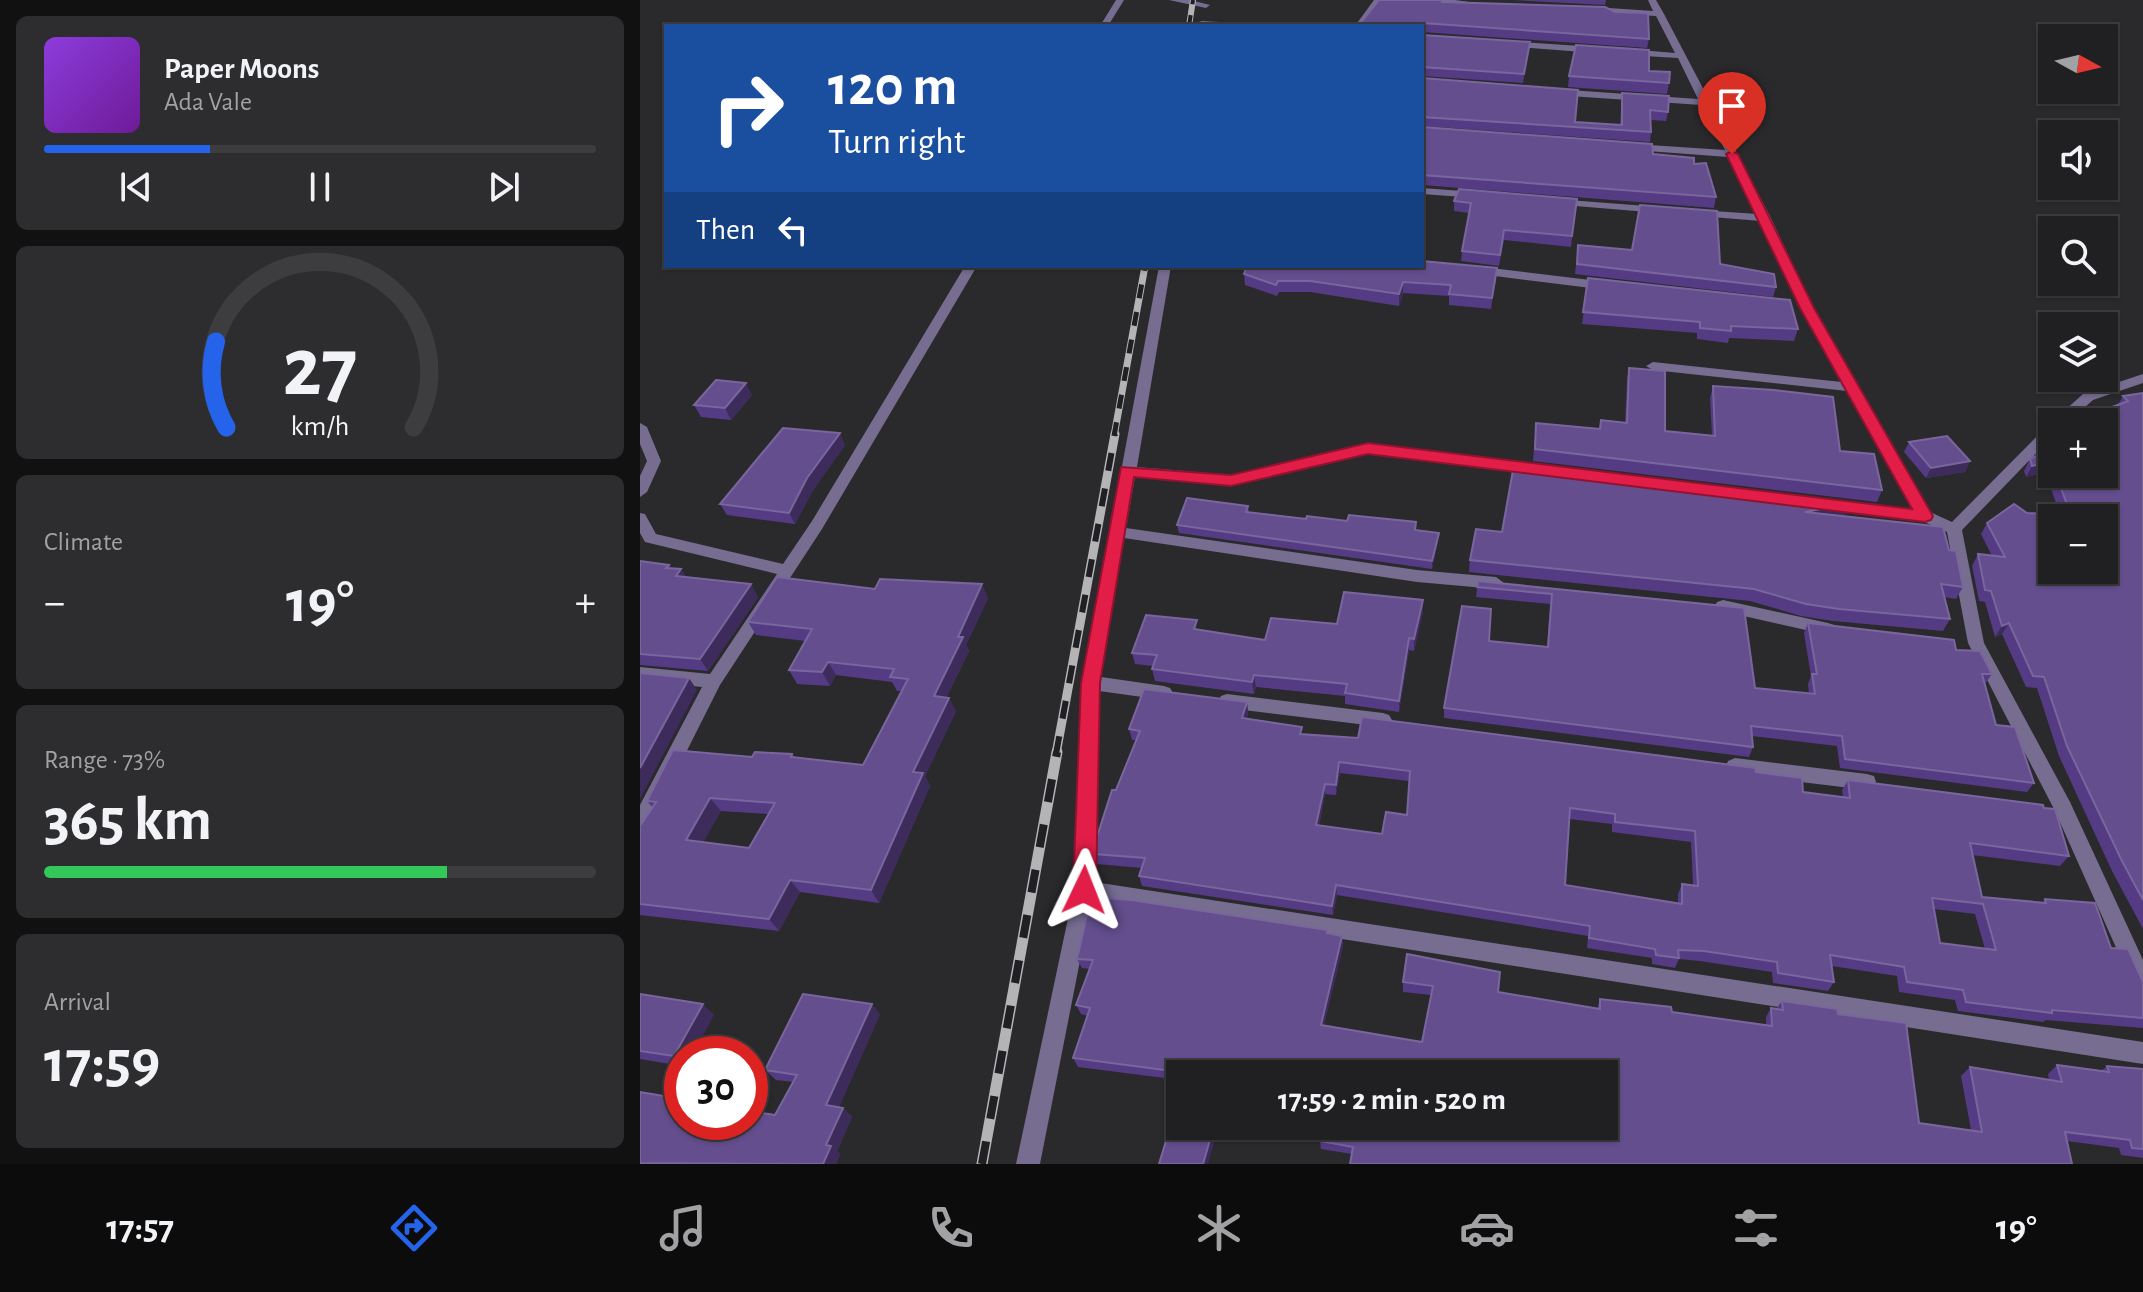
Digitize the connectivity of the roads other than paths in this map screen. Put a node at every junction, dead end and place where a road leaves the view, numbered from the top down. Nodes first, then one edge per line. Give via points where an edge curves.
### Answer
1 (1120, 0) edge
2 (1173, 0) edge
3 (1378, 0) edge
4 (1413, 0) edge
5 (1652, 0) edge
6 (1206, 2) edge
7 (1490, 4) edge
8 (1582, 10) edge
9 (1660, 14) junction
10 (1105, 24) edge
11 (1202, 24) edge
12 (1360, 24) edge
13 (1498, 43) edge
14 (1605, 51) edge
15 (1620, 52) edge
16 (1681, 56) junction
17 (1548, 91) edge
18 (1705, 102) junction
19 (1624, 147) edge
20 (1732, 154) junction
21 (1424, 191) edge
22 (1484, 196) edge
23 (1547, 201) edge
24 (1671, 211) edge
25 (1687, 212) edge
26 (1765, 218) junction
27 (970, 268) edge
28 (1165, 268) edge
29 (1467, 269) edge
30 (1618, 287) edge
31 (1791, 306) edge
32 (1807, 308) junction
33 (1653, 366) edge
34 (2143, 378) edge
35 (1852, 387) junction
36 (2075, 408) edge
37 (640, 427) edge
38 (2038, 443) edge
39 (1127, 471) junction
40 (1569, 473) edge
41 (640, 492) edge
42 (1816, 503) edge
43 (1925, 516) junction
44 (640, 518) edge
45 (1954, 529) junction
46 (1118, 532) junction
47 (786, 570) junction
48 (1506, 584) edge
49 (1701, 604) edge
50 (1847, 631) edge
51 (640, 674) edge
52 (714, 681) junction
53 (1091, 683) junction
54 (1185, 695) edge
55 (1216, 699) edge
56 (1404, 723) edge
57 (1718, 763) edge
58 (1891, 785) edge
59 (640, 824) edge
60 (1084, 890) junction
61 (2143, 983) edge
62 (2143, 1053) edge
63 (1028, 1164) edge

1 - 10 street
2 - 6 street
3 - 12 street
4 - 7 street
5 - 9 street
6 - 11 street
8 - 9 street
9 - 16 street
13 - 14 street
15 - 16 street
16 - 18 street
17 - 18 street
18 - 20 street
19 - 20 street
20 - 26 street
21 - 22 street
23 - 24 street
25 - 26 street
26 - 32 street
27 - 47 street
28 - 39 street
29 - 30 street
31 - 32 street
32 - 35 street
33 - 35 street
34 - 36 street via 2088,397
35 - 43 street
37 - 41 street via 654,461
38 - 45 street
39 - 40 street via 1231,480 1368,449
39 - 46 street
42 - 43 street
43 - 45 street
44 - 47 street via 650,538
45 - 61 street via 1969,642
46 - 48 street
46 - 53 street
47 - 52 street
49 - 50 street
51 - 52 street
52 - 59 street
53 - 54 street
53 - 60 street
55 - 56 street
57 - 58 street
60 - 62 street
60 - 63 street

